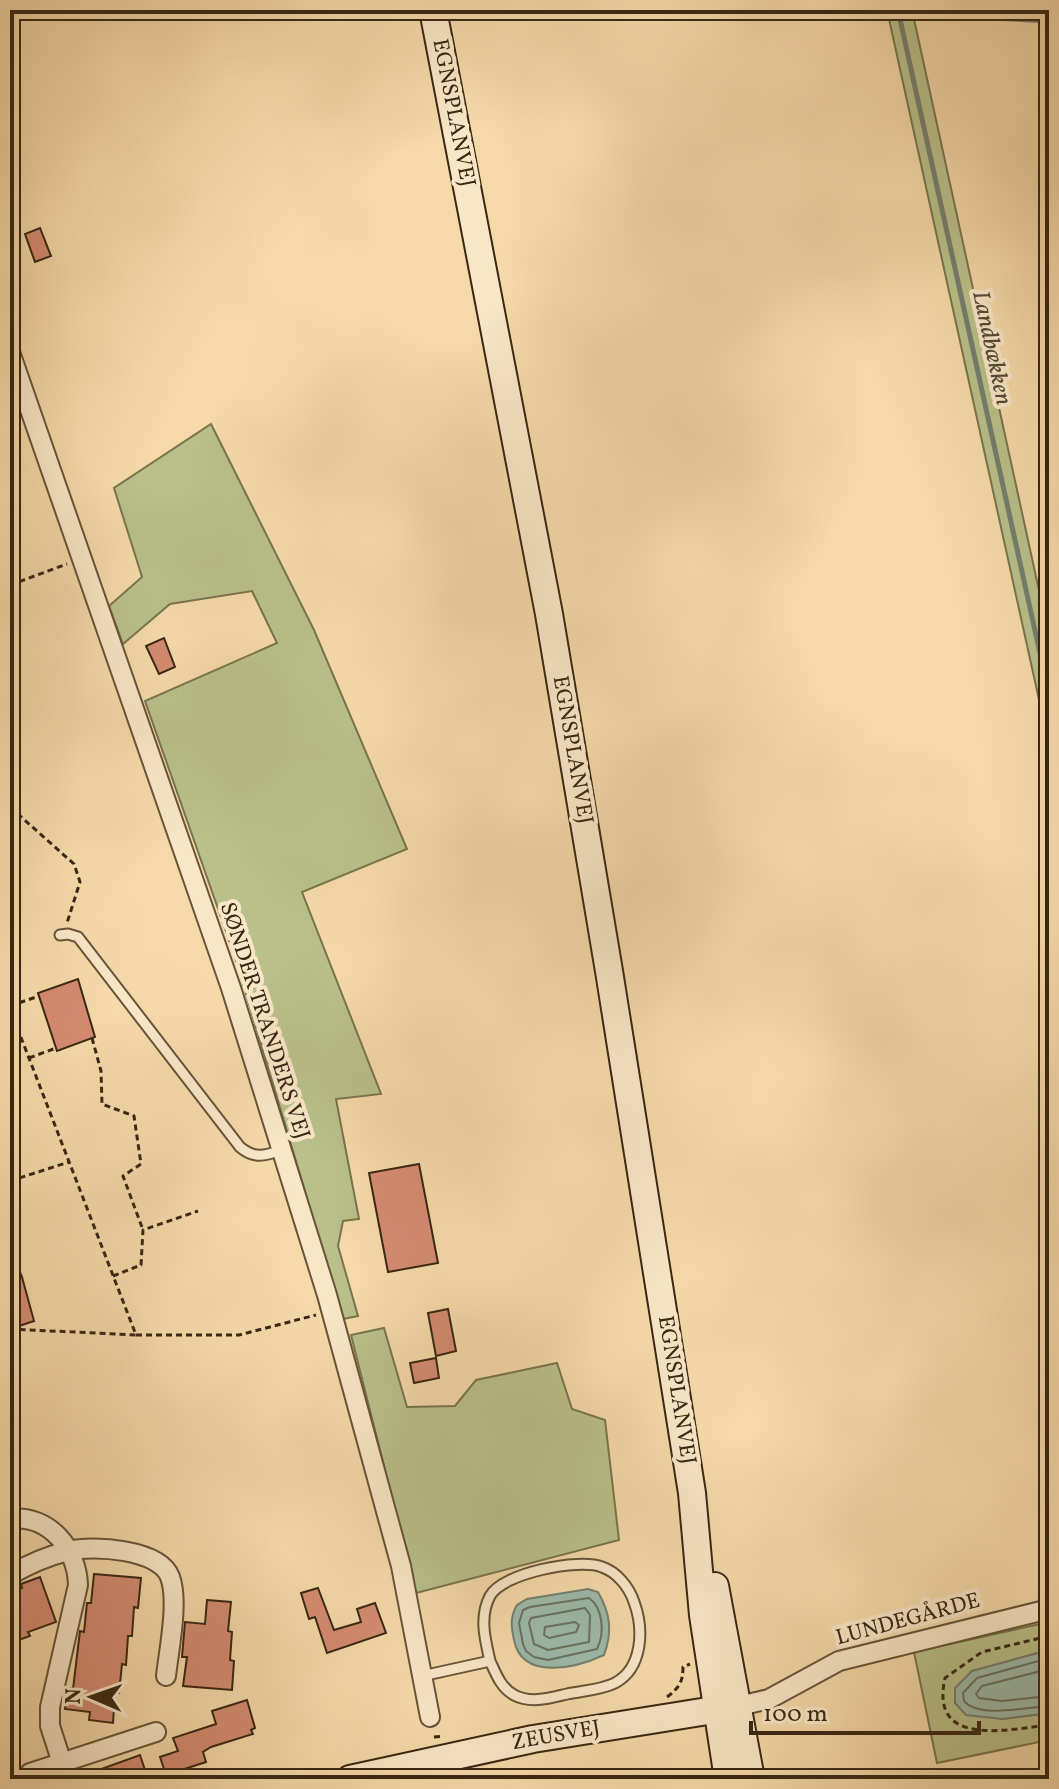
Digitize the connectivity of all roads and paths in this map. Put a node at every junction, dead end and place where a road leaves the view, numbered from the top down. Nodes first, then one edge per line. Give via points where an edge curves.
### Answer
1 (433, 10) edge
2 (10, 352) edge
3 (82, 559) junction
4 (10, 585) edge
5 (10, 807) edge
6 (63, 935) joint
7 (39, 996) dead end
8 (10, 1008) edge
9 (92, 1038) dead end
10 (56, 1048) dead end
11 (29, 1058) junction
12 (281, 1150) junction
13 (69, 1162) junction
14 (10, 1181) edge
15 (198, 1211) dead end
16 (143, 1230) junction
17 (113, 1276) junction
18 (331, 1311) junction
19 (10, 1329) edge
20 (136, 1335) junction
21 (673, 1373) junction
22 (10, 1519) edge
23 (69, 1551) junction
24 (10, 1575) edge
25 (1049, 1609) edge
26 (1049, 1636) edge
27 (490, 1661) junction
28 (694, 1663) junction
29 (166, 1676) dead end
30 (422, 1676) junction
31 (667, 1708) junction
32 (728, 1708) junction
33 (430, 1717) dead end
34 (1049, 1725) edge
35 (156, 1732) dead end
36 (442, 1753) edge
37 (62, 1763) junction
38 (30, 1773) dead end
39 (350, 1779) edge
40 (728, 1779) edge
41 (751, 1779) edge

1 - 21 main road, EGNSPLANVEJ via 549,614
2 - 3 street, SØNDER TRANDERS VEJ
3 - 4 path
3 - 12 street, SØNDER TRANDERS VEJ via 226,973
5 - 6 path via 74,864 80,882
6 - 12 lane via 78,937 240,1147 262,1157
7 - 8 path
8 - 11 path
9 - 16 path via 102,1104 134,1116 141,1164 123,1176
10 - 11 path
11 - 13 path
12 - 18 street, SØNDER TRANDERS VEJ
13 - 14 path
13 - 17 path
15 - 16 path
16 - 17 path via 141,1265
17 - 20 path
18 - 20 path via 239,1335
18 - 30 street, SØNDER TRANDERS VEJ via 401,1566
19 - 20 path
21 - 28 main road
21 - 32 main road, EGNSPLANVEJ via 692,1493 721,1611
22 - 23 street via 42,1523
23 - 24 street
23 - 29 street via 147,1555 170,1574 174,1592
23 - 37 street via 78,1585 50,1707
25 - 32 street, LUNDEGÅRDE via 839,1661 769,1699
26 - 34 path via 982,1652 945,1678 942,1691 949,1715 982,1733
27 - 27 lane via 506,1690 537,1701 614,1684 636,1661 640,1640 634,1602 618,1575 601,1566 579,1563 514,1577 491,1592 484,1611
27 - 30 lane
28 - 31 path via 685,1665
28 - 31 main road via 694,1691 686,1708
30 - 33 street, SØNDER TRANDERS VEJ
31 - 32 main road, ZEUSVEJ
31 - 36 main road, ZEUSVEJ via 533,1739
32 - 40 main road, EGNSPLANVEJ
32 - 41 main road, EGNSPLANVEJ
35 - 37 street
36 - 39 main road, ZEUSVEJ
37 - 38 street

